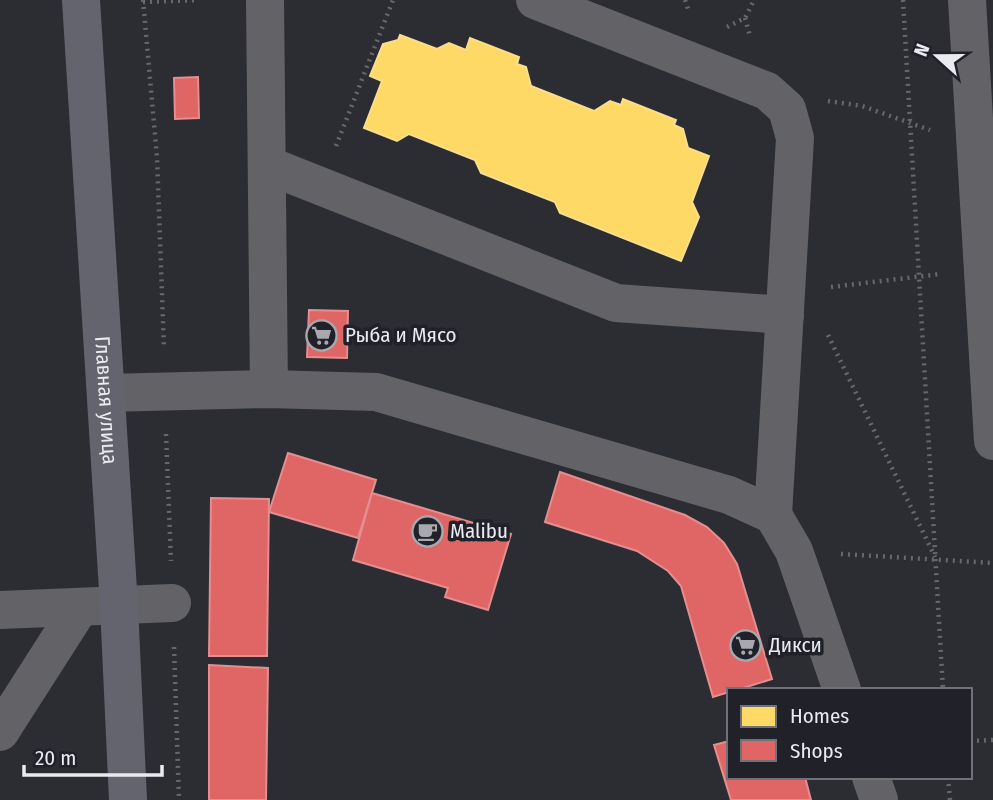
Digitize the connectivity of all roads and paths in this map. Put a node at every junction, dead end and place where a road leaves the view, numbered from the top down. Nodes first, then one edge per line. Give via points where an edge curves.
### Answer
1 (81, 0) edge
2 (199, 0) edge
3 (265, 0) edge
4 (393, 0) edge
5 (535, 0) edge
6 (685, 0) edge
7 (754, 0) edge
8 (903, 0) edge
9 (967, 0) edge
10 (143, 2) dead end
11 (690, 14) dead end
12 (723, 29) dead end
13 (787, 109) junction
14 (910, 122) junction
15 (975, 132) junction
16 (267, 164) junction
17 (320, 186) junction
18 (983, 269) junction
19 (919, 277) junction
20 (792, 299) junction
21 (269, 389) junction
22 (106, 393) junction
23 (993, 441) edge
24 (773, 515) junction
25 (794, 551) junction
26 (936, 559) junction
27 (993, 563) edge
28 (172, 603) dead end
29 (119, 606) junction
30 (80, 607) junction
31 (0, 610) edge
32 (841, 688) edge
33 (943, 688) edge
34 (0, 732) edge
35 (993, 740) edge
36 (972, 741) edge
37 (872, 779) edge
38 (948, 779) edge
39 (128, 800) edge
40 (879, 800) edge
41 (950, 800) edge

1 - 22 main road, Главная улица
2 - 10 path
3 - 16 street
4 - 17 path
5 - 13 street via 767,91
6 - 11 path
7 - 12 path via 745,18
8 - 14 path
9 - 15 street
13 - 14 path via 809,98 862,106
13 - 20 street via 795,138
14 - 15 path via 944,135
14 - 19 path
15 - 18 street
16 - 17 street
16 - 21 street
17 - 20 street via 616,303
18 - 19 path
18 - 23 street
19 - 20 path
19 - 26 path
20 - 24 street
20 - 26 path
21 - 22 street
21 - 24 street via 386,394 729,495
22 - 29 main road, Главная улица
24 - 25 street
25 - 26 path
25 - 32 street
26 - 27 path
26 - 33 path
28 - 29 street
29 - 30 street
29 - 39 main road, Главная улица
30 - 31 street
30 - 34 street
35 - 36 path
37 - 40 street
38 - 41 path

